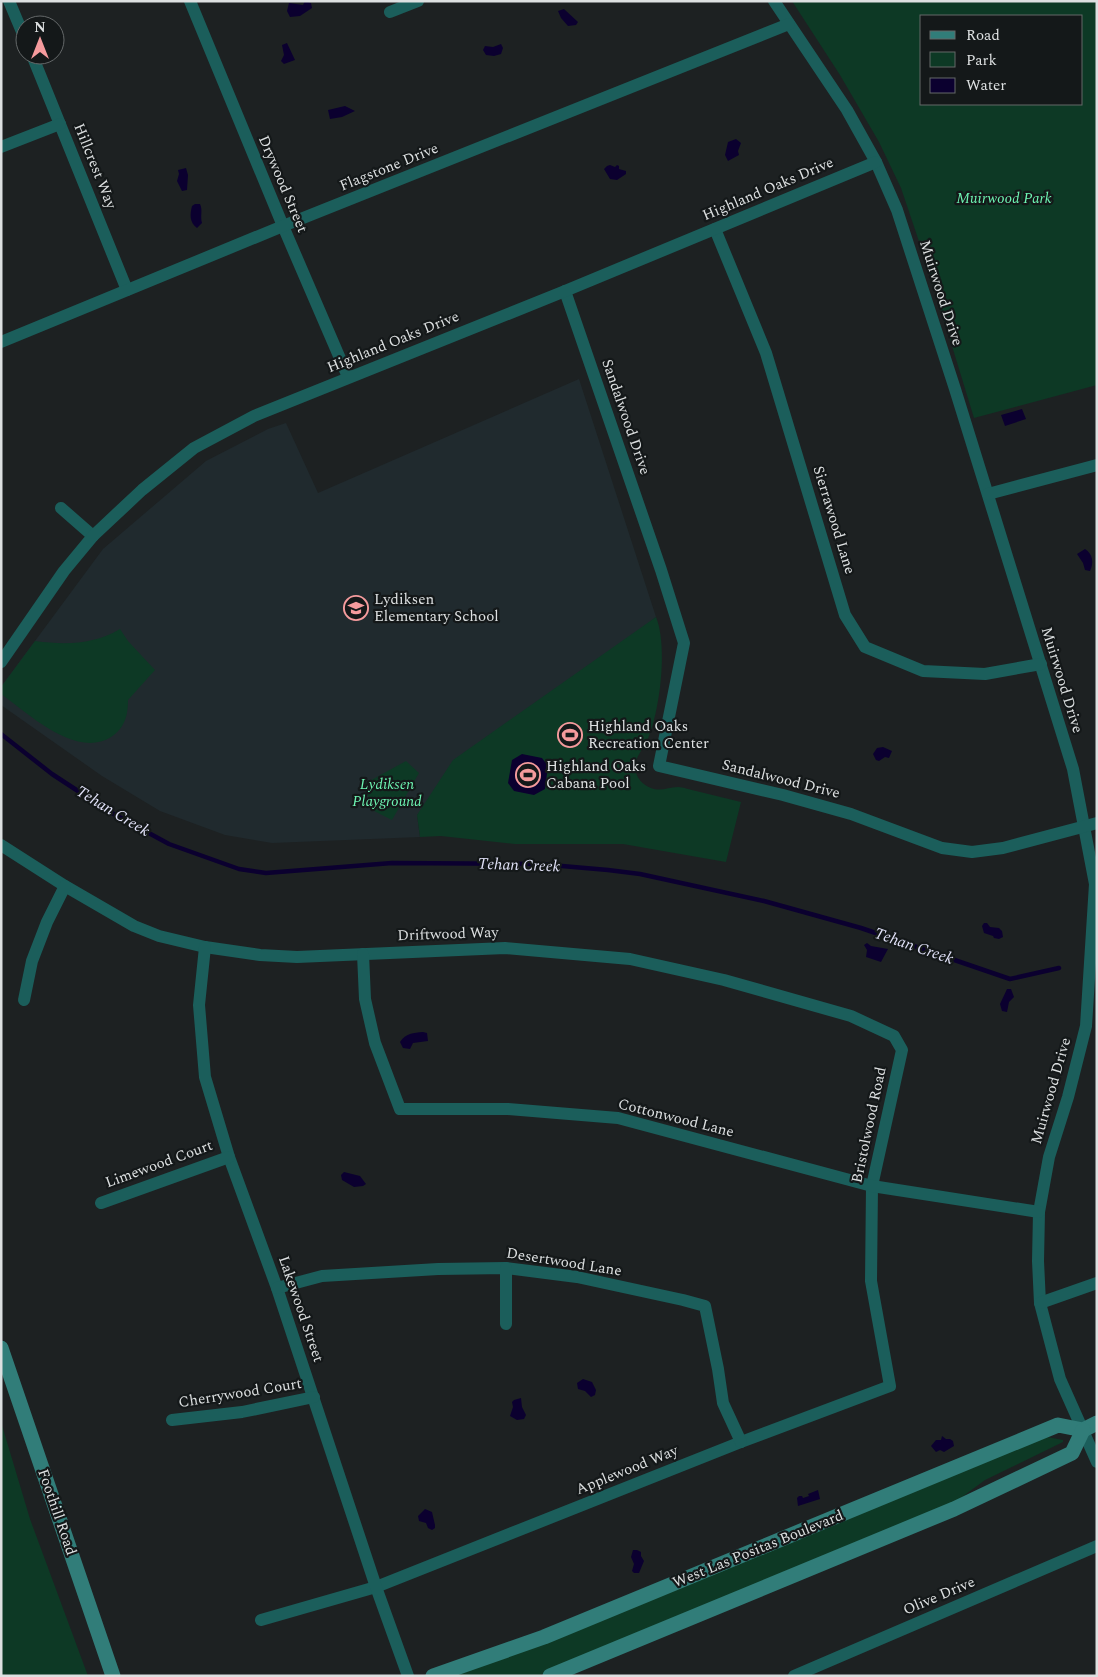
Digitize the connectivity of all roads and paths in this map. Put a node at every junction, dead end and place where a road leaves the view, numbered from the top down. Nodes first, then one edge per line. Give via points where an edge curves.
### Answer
1 (9, 1) edge
2 (190, 1) edge
3 (418, 1) edge
4 (774, 1) edge
5 (390, 12) dead end
6 (15, 15) edge
7 (789, 24) junction
8 (36, 65) edge
9 (60, 124) junction
10 (1, 147) edge
11 (876, 162) junction
12 (283, 226) junction
13 (715, 229) junction
14 (127, 290) junction
15 (565, 291) junction
16 (1, 342) edge
17 (348, 377) junction
18 (1097, 465) edge
19 (988, 494) junction
20 (61, 508) dead end
21 (93, 536) junction
22 (1, 662) edge
23 (1040, 664) junction
24 (1091, 824) edge
25 (1, 846) edge
26 (65, 886) junction
27 (205, 947) junction
28 (364, 954) junction
29 (24, 1000) dead end
30 (1092, 1026) edge
31 (902, 1050) joint
32 (229, 1156) junction
33 (872, 1186) junction
34 (101, 1203) dead end
35 (1039, 1212) junction
36 (506, 1268) junction
37 (1097, 1283) edge
38 (277, 1288) junction
39 (1040, 1303) junction
40 (506, 1324) dead end
41 (1, 1348) edge
42 (890, 1386) joint
43 (314, 1397) junction
44 (172, 1420) dead end
45 (1097, 1423) edge
46 (1083, 1430) junction
47 (741, 1442) junction
48 (1097, 1462) edge
49 (1097, 1546) edge
50 (376, 1586) junction
51 (261, 1620) dead end
52 (113, 1676) edge
53 (408, 1676) edge
54 (433, 1676) edge
55 (550, 1676) edge
56 (794, 1676) edge

1 - 6 street
2 - 12 street, Drywood Street
3 - 5 street
4 - 7 street, Muirwood Drive
7 - 11 street, Muirwood Drive via 847,110
7 - 12 street, Flagstone Drive
8 - 9 street, Hillcrest Way
9 - 10 street
9 - 14 street, Hillcrest Way
11 - 13 street, Highland Oaks Drive
11 - 19 street, Muirwood Drive via 897,210
12 - 14 street, Flagstone Drive
12 - 17 street, Drywood Street
13 - 15 street, Highland Oaks Drive
13 - 23 street, Sierrawood Lane via 766,352 846,615 865,647 923,671 985,674
14 - 16 street, Flagstone Drive
15 - 17 street, Highland Oaks Drive
15 - 24 street, Sandalwood Drive via 684,643 659,766 851,814 942,848 972,852 1003,848
17 - 21 street, Highland Oaks Drive via 254,416 194,448
18 - 19 street
19 - 23 street, Muirwood Drive
20 - 21 street
21 - 22 street, Highland Oaks Drive via 64,571
23 - 24 street, Muirwood Drive
24 - 30 street, Muirwood Drive via 1095,884
25 - 26 street, Driftwood Way
26 - 27 street, Driftwood Way via 134,926
26 - 29 street via 32,961
27 - 28 street, Driftwood Way via 298,957
27 - 32 street, Lakewood Street via 199,1005 205,1077
28 - 31 street, Driftwood Way via 505,948 630,959 724,980 850,1016 894,1036
28 - 33 street, Cottonwood Lane via 365,999 375,1043 400,1109 508,1109 618,1118
30 - 35 street, Muirwood Drive via 1048,1157
31 - 33 street, Bristolwood Road
32 - 34 street, Limewood Court
32 - 38 street, Lakewood Street
33 - 35 street, Cottonwood Lane
33 - 42 street, Bristolwood Road via 871,1281
35 - 39 street, Muirwood Drive
36 - 38 street, Desertwood Lane via 322,1276
36 - 40 street
36 - 47 street, Desertwood Lane via 577,1277 704,1306 723,1403
37 - 39 street
38 - 43 street, Lakewood Street
39 - 46 street, Muirwood Drive via 1060,1379
41 - 52 main road, Foothill Road
42 - 47 street, Applewood Way
43 - 44 street, Cherrywood Court via 242,1412
43 - 50 street, Lakewood Street
45 - 46 main road
46 - 48 street, Muirwood Drive
46 - 54 main road, West Las Positas Boulevard via 1058,1425 544,1636
46 - 55 main road via 1072,1453 954,1509
47 - 50 street, Applewood Way
49 - 56 street, Olive Drive
50 - 51 street, Applewood Way
50 - 53 street, Lakewood Street

